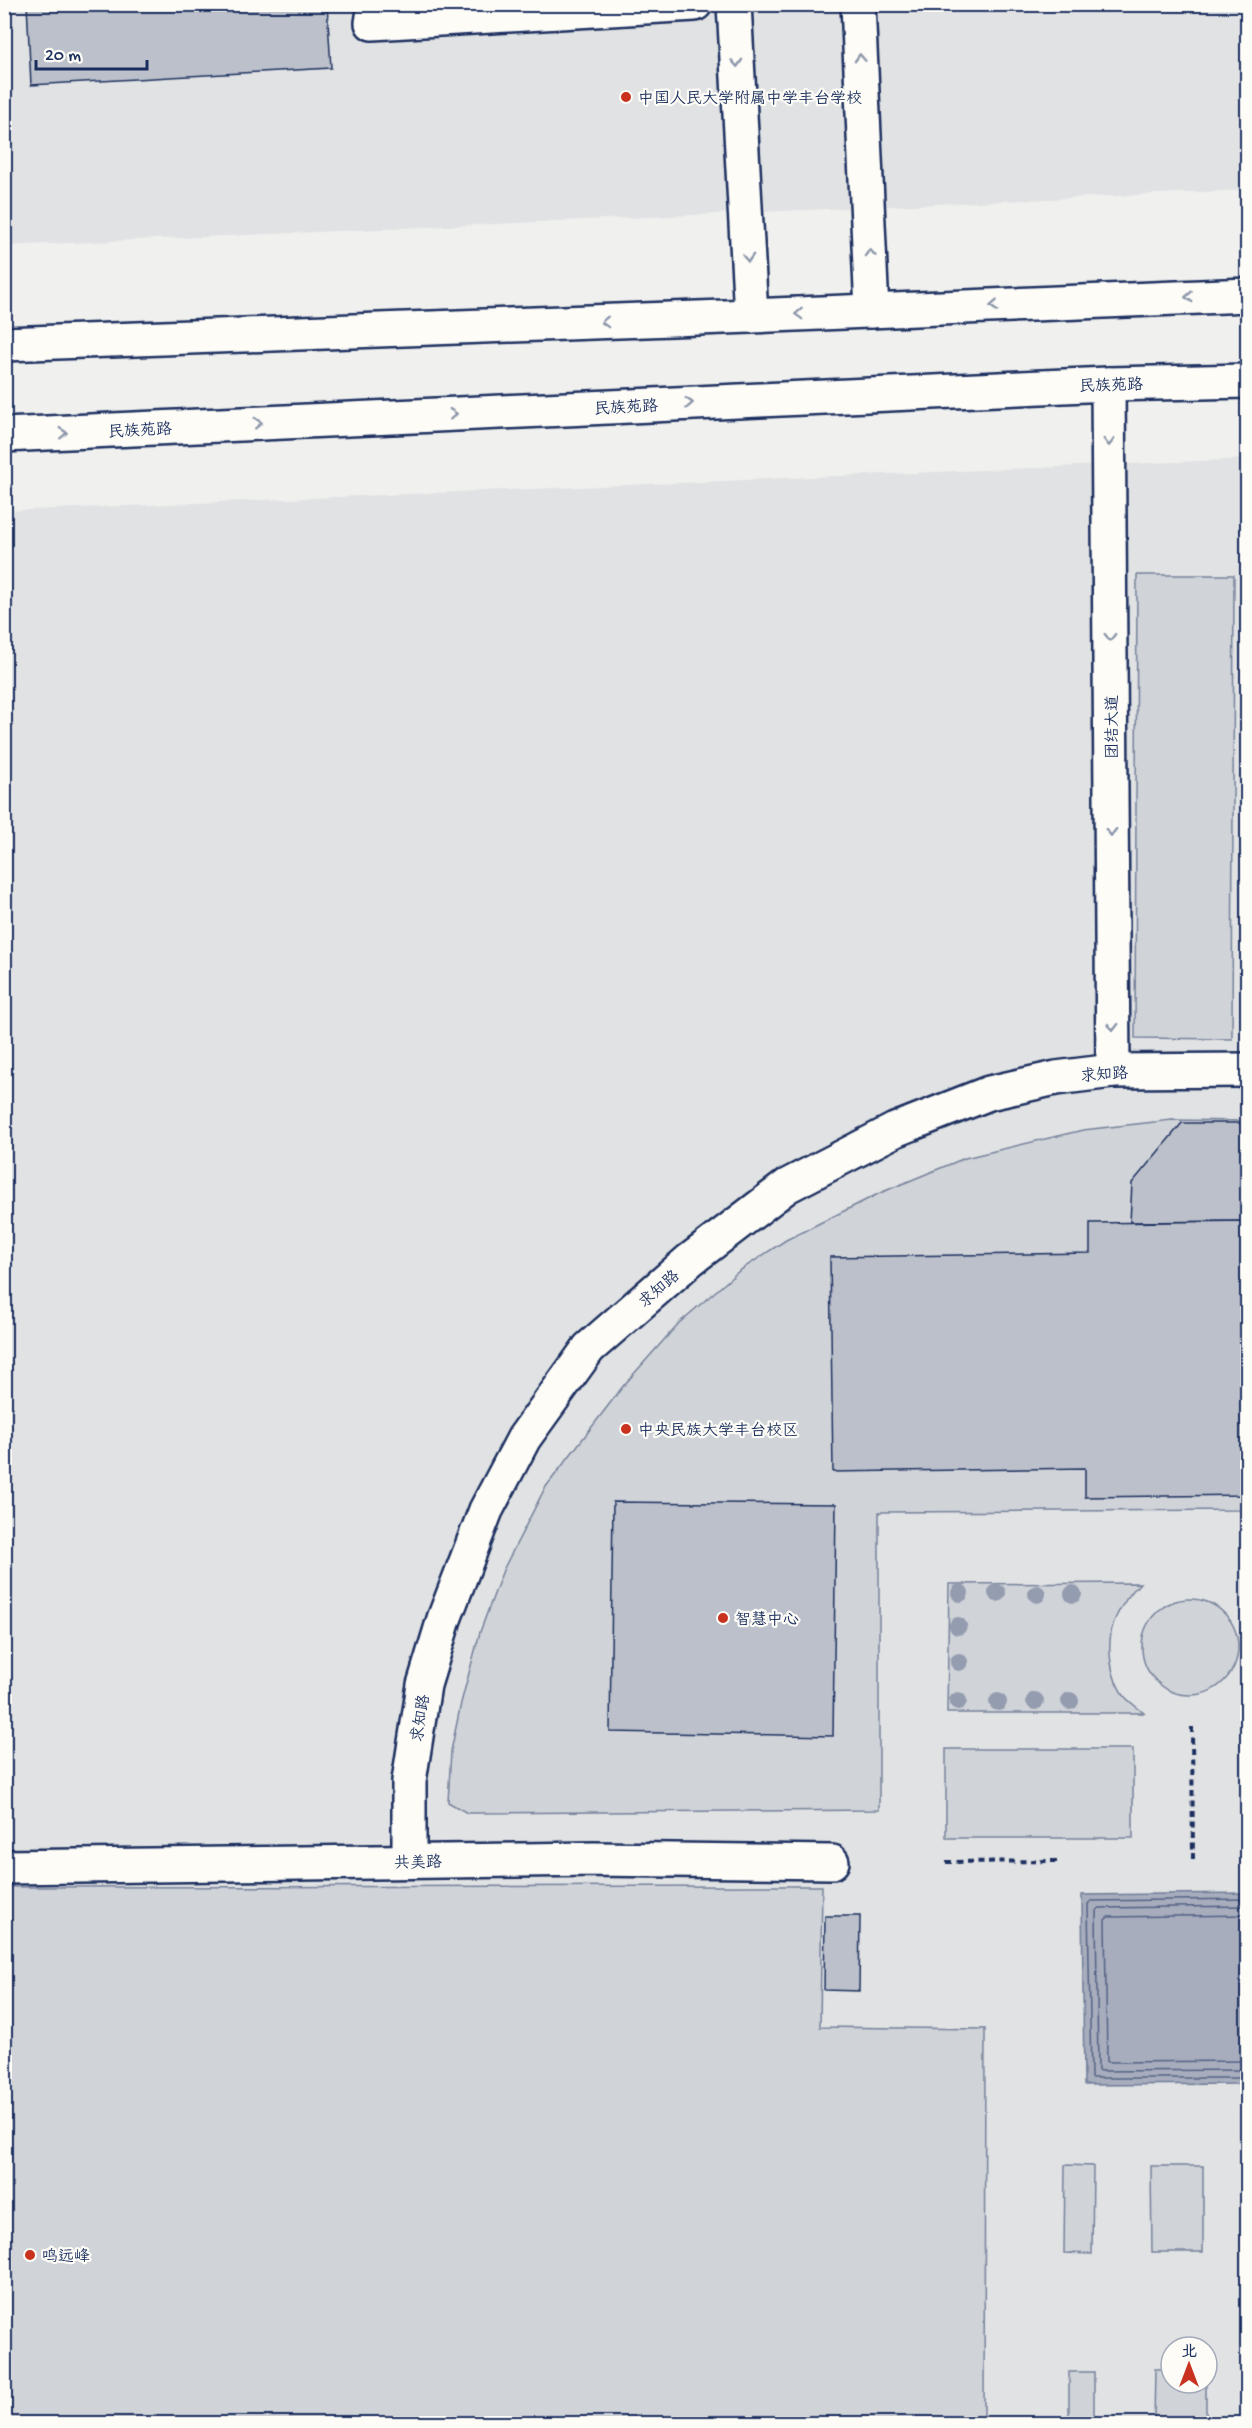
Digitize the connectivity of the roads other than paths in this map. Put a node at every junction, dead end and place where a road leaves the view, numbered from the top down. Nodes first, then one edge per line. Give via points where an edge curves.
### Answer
1 (375, 4) edge
2 (695, 4) edge
3 (734, 4) edge
4 (858, 4) edge
5 (1248, 294) edge
6 (873, 311) junction
7 (751, 316) junction
8 (4, 344) edge
9 (1248, 381) edge
10 (1108, 384) junction
11 (4, 435) edge
12 (1248, 1070) edge
13 (1113, 1071) junction
14 (409, 1861) junction
15 (832, 1862) dead end
16 (4, 1867) edge

1 - 2 street via 372,23
3 -> 7 street
6 -> 4 street
5 -> 6 street
6 -> 7 street
7 -> 8 street
9 - 10 street, 民族苑路
11 -> 10 street, 民族苑路
10 -> 13 street, 团结大道
12 - 13 street, 求知路
13 - 14 street, 求知路 via 1056,1077 989,1093 895,1130 797,1181 690,1260 589,1348 524,1438 486,1510 444,1618 424,1685 409,1781
14 - 15 street, 共美路
14 - 16 street, 共美路

